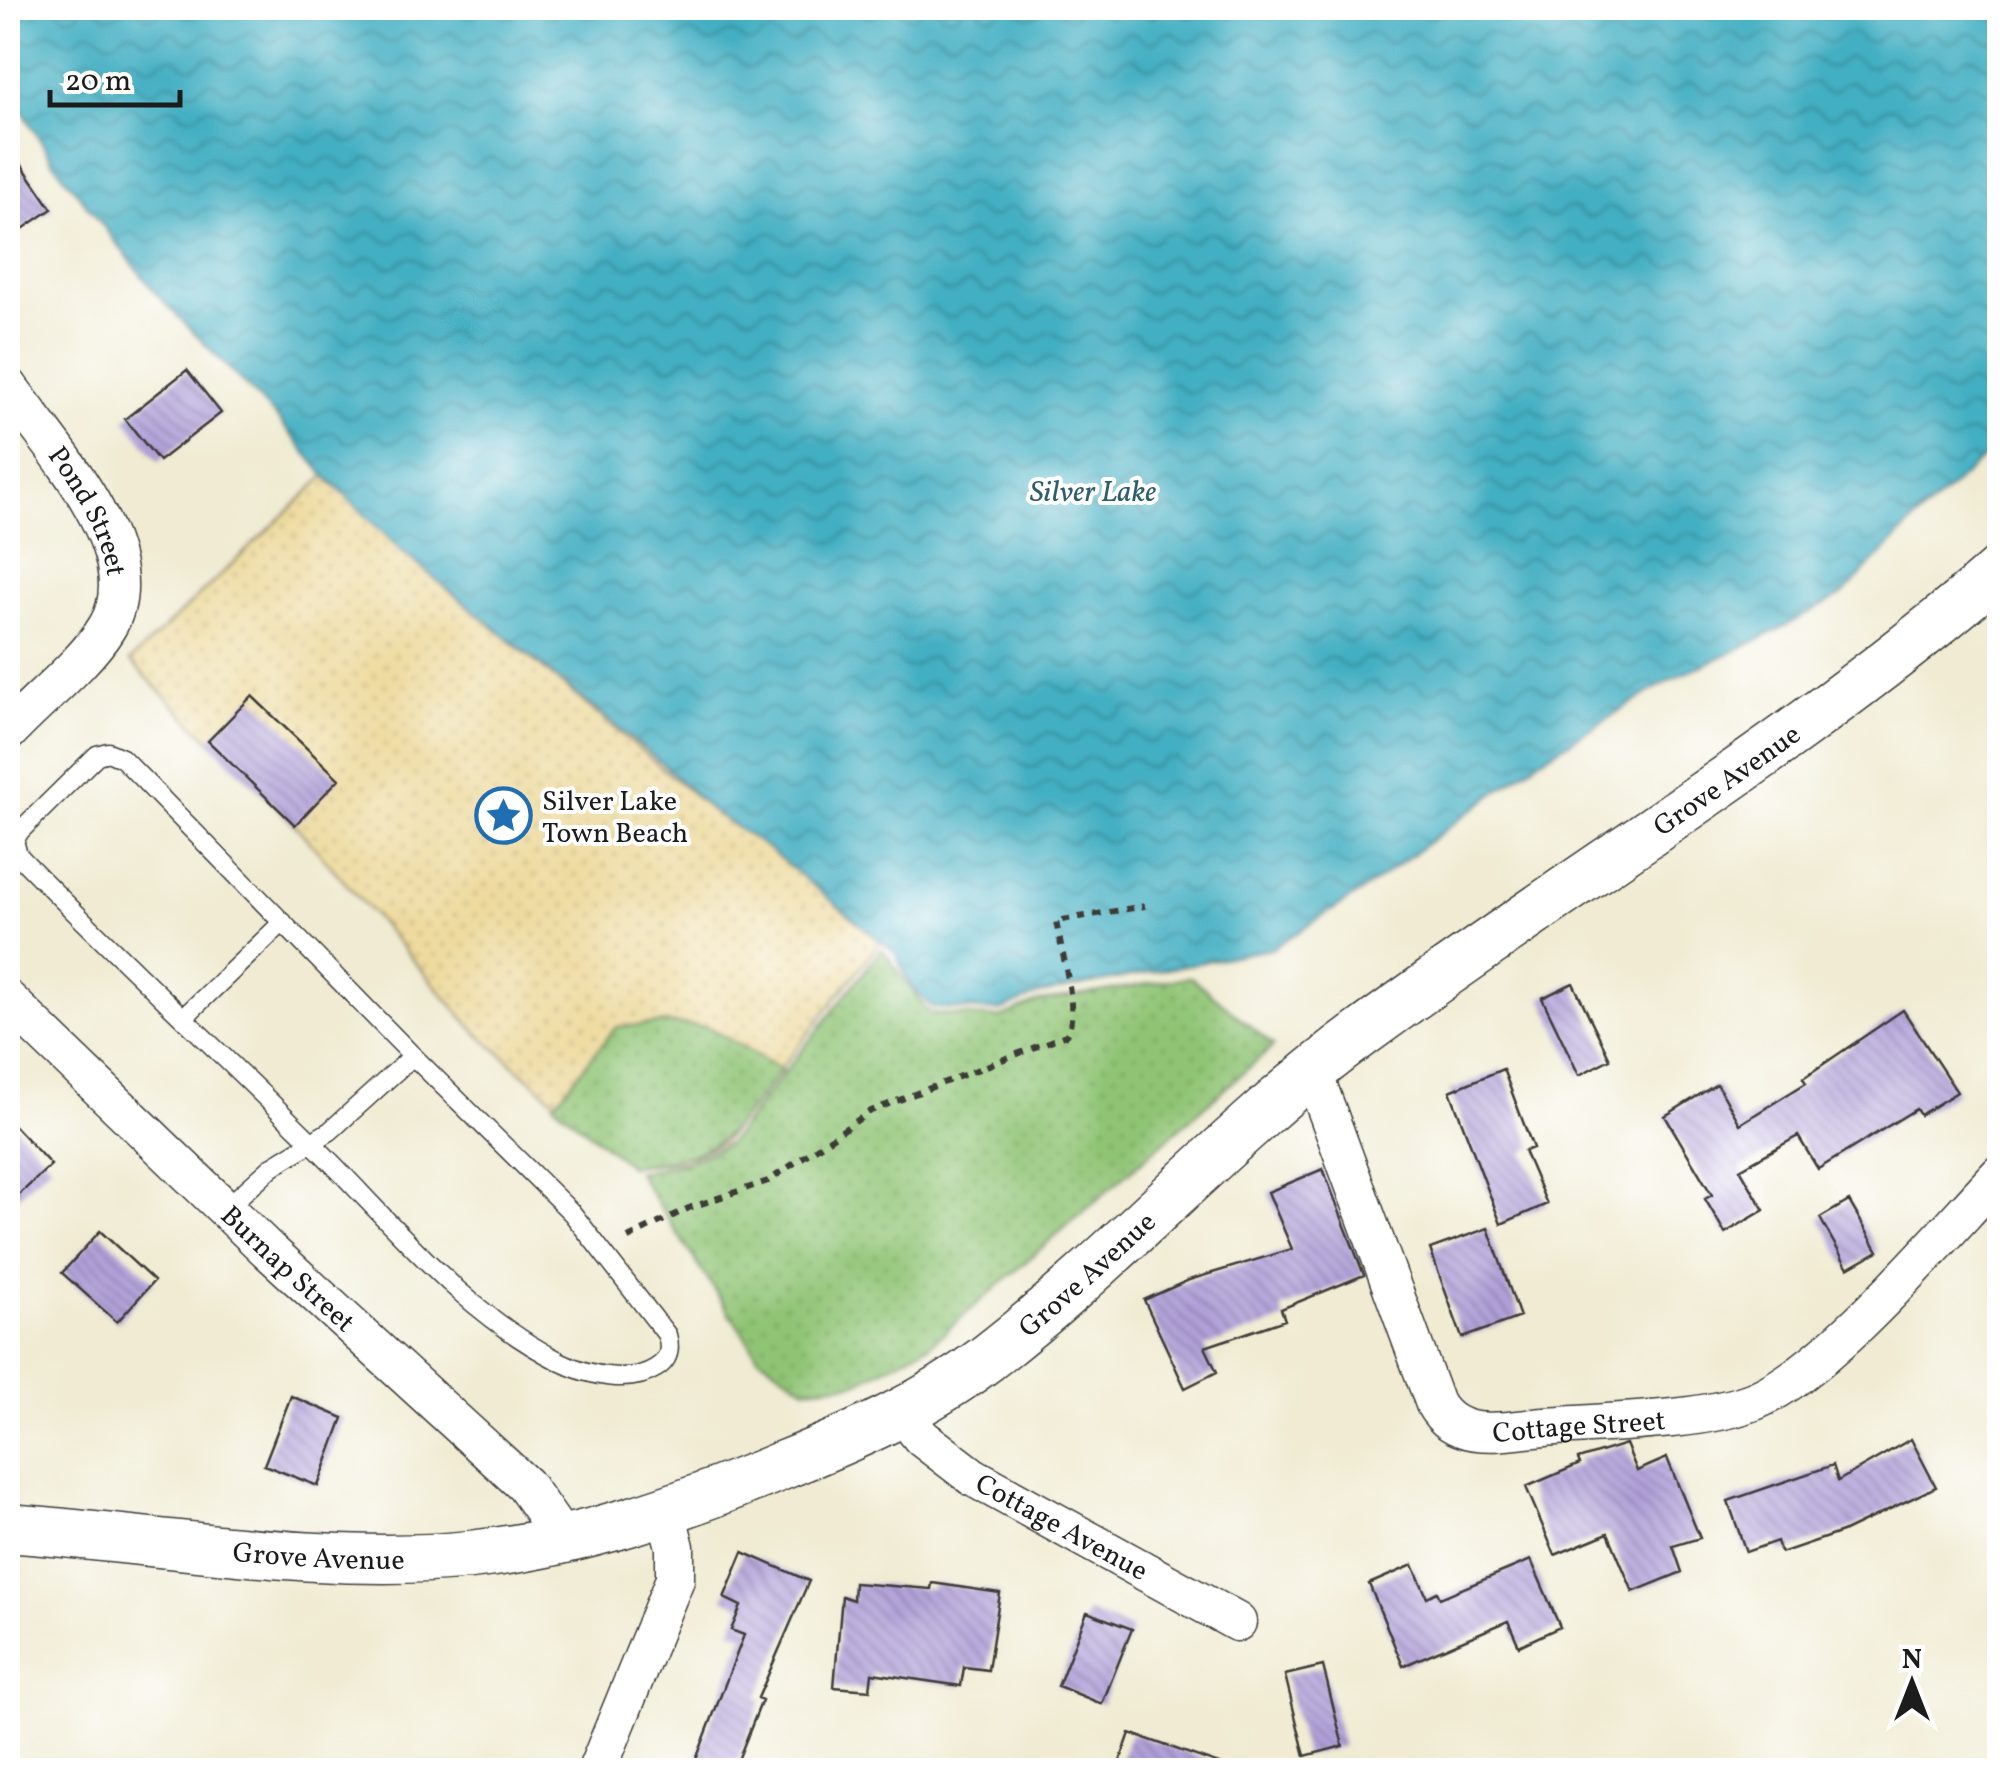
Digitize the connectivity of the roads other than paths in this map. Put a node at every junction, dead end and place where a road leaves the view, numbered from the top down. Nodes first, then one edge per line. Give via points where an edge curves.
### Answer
1 (8, 386) edge
2 (2000, 570) edge
3 (8, 732) edge
4 (282, 922) junction
5 (8, 1000) edge
6 (184, 1018) junction
7 (413, 1056) junction
8 (1312, 1070) junction
9 (312, 1143) junction
10 (2000, 1174) edge
11 (226, 1208) junction
12 (902, 1413) junction
13 (666, 1512) junction
14 (8, 1528) edge
15 (563, 1538) junction
16 (1237, 1622) dead end
17 (597, 1770) edge

1 - 3 street, Pond Street via 89,500 106,529 119,575 106,630
2 - 8 street, Grove Avenue via 1889,664
4 - 6 lane
4 - 6 lane via 119,756 104,752 94,758 20,830 14,848
4 - 7 lane
5 - 11 street, Burnap Street
6 - 9 lane
7 - 9 lane
7 - 9 lane via 572,1213 667,1335 668,1355 649,1372 590,1373 560,1362 486,1314
8 - 10 street, Cottage Street via 1435,1404 1442,1418 1464,1430 1750,1403 1802,1371 1866,1315
8 - 12 street, Grove Avenue via 1010,1340
9 - 11 lane
11 - 15 street, Burnap Street via 525,1485
12 - 13 street, Grove Avenue
12 - 16 street, Cottage Avenue via 942,1456 973,1477
13 - 15 street, Grove Avenue
13 - 17 street via 674,1578
14 - 15 street, Grove Avenue via 422,1558

